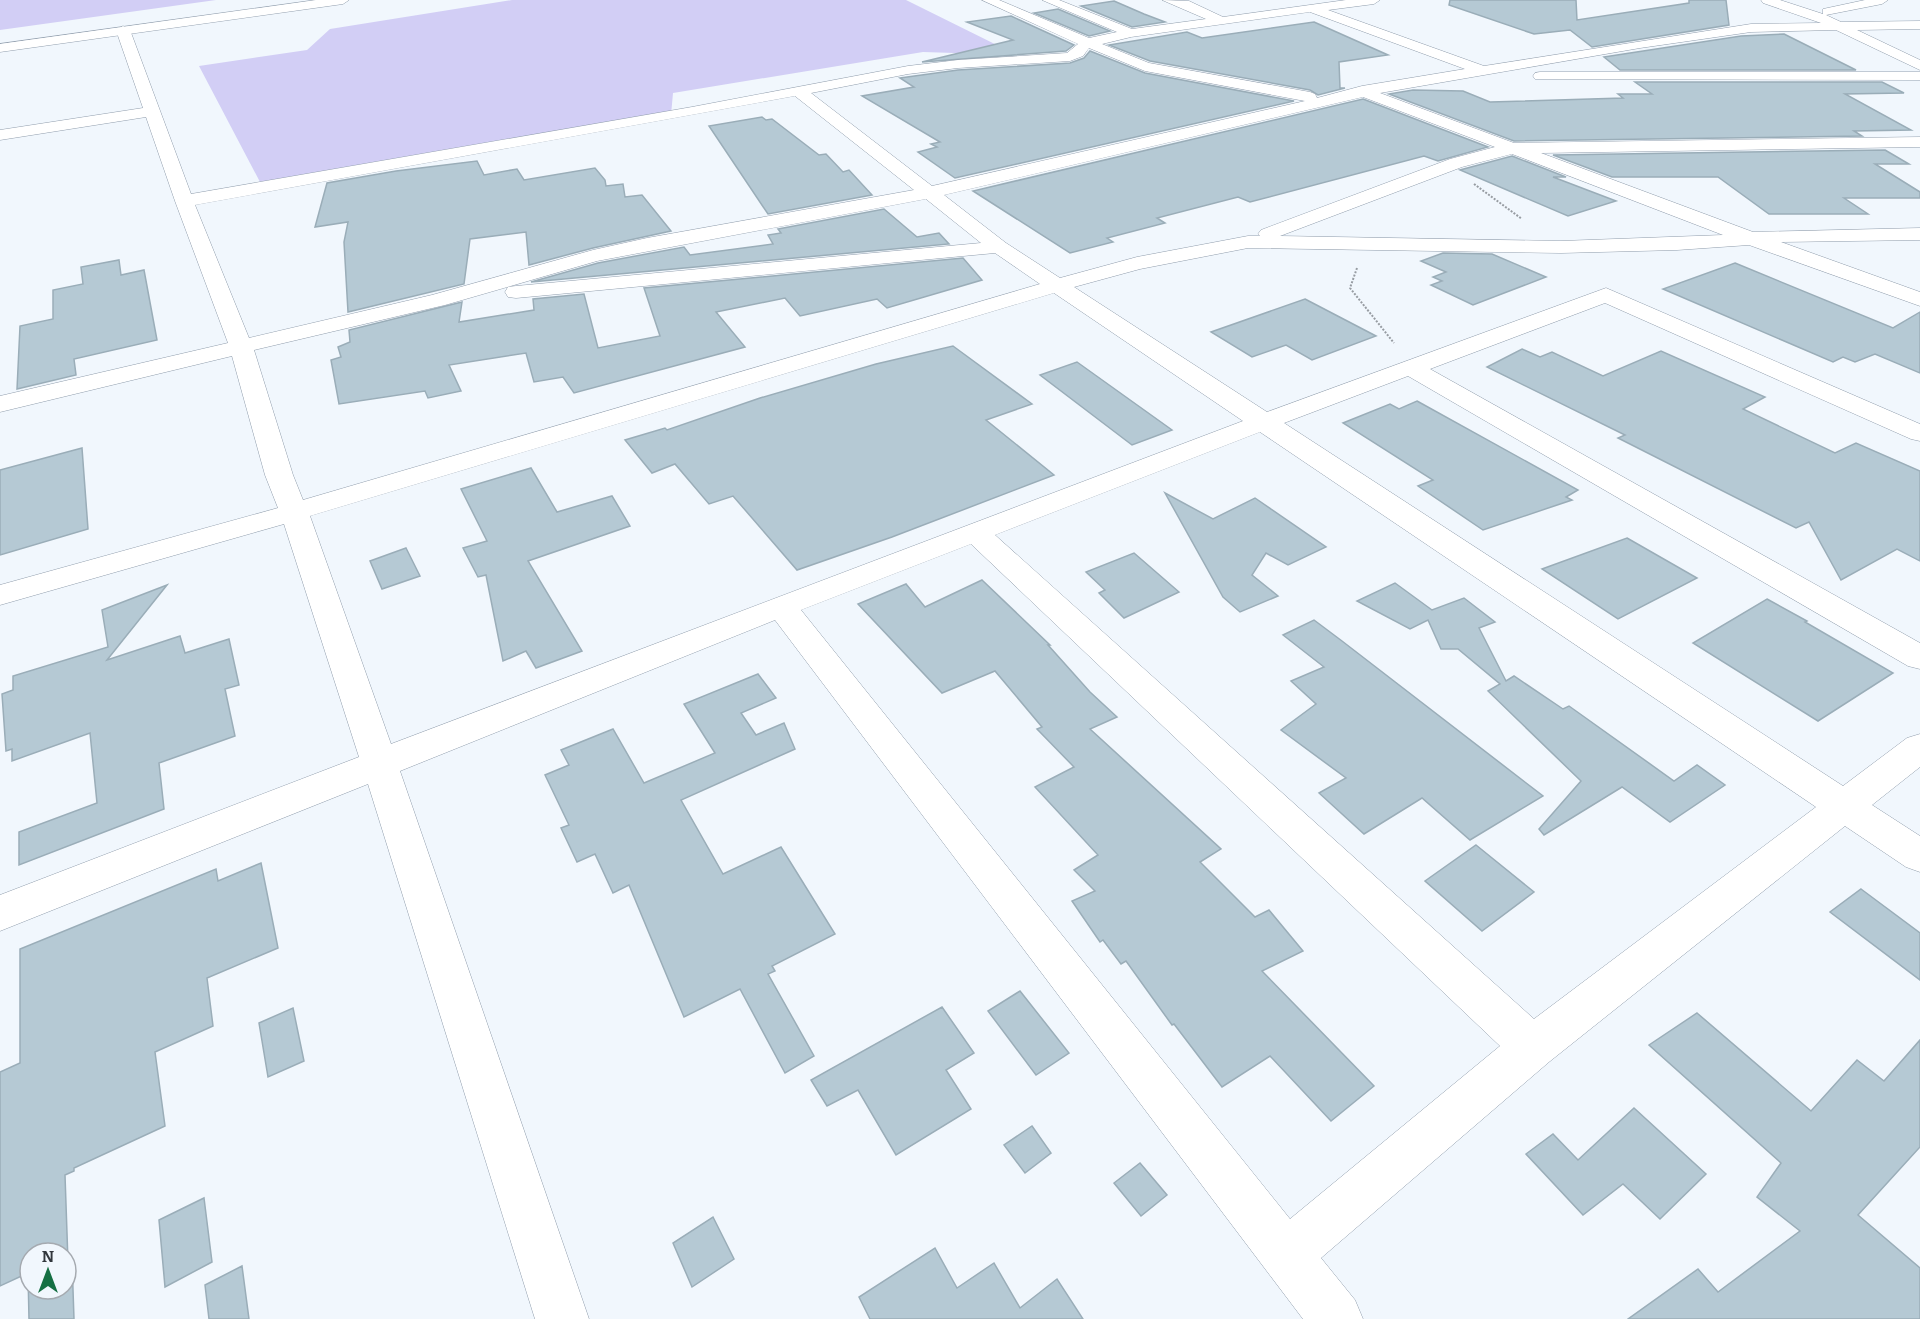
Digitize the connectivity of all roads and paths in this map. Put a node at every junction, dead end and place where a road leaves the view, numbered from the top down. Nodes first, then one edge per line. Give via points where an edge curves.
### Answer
1 (343, 0) edge
2 (988, 0) edge
3 (1048, 0) edge
4 (1168, 0) edge
5 (1212, 0) edge
6 (1367, 0) edge
7 (1767, 0) edge
8 (1882, 0) edge
9 (1185, 4) junction
10 (1314, 10) junction
11 (1815, 15) junction
12 (1224, 22) junction
13 (1920, 25) edge
14 (1838, 26) junction
15 (1751, 28) junction
16 (123, 30) junction
17 (1131, 33) junction
18 (1086, 42) junction
19 (0, 48) edge
20 (1920, 66) edge
21 (1483, 70) junction
22 (1448, 75) junction
23 (1920, 76) edge
24 (798, 91) junction
25 (1362, 91) junction
26 (1323, 99) junction
27 (152, 111) junction
28 (0, 135) edge
29 (1920, 142) edge
30 (1513, 148) junction
31 (928, 193) junction
32 (184, 201) junction
33 (1920, 234) edge
34 (1750, 238) junction
35 (1248, 242) junction
36 (1366, 242) junction
37 (999, 247) junction
38 (1058, 285) junction
39 (1920, 299) edge
40 (437, 300) junction
41 (241, 346) junction
42 (1411, 368) junction
43 (0, 404) edge
44 (1266, 421) junction
45 (1920, 433) edge
46 (294, 512) junction
47 (975, 532) junction
48 (0, 595) edge
49 (781, 606) junction
50 (1920, 658) edge
51 (1920, 747) edge
52 (380, 764) junction
53 (1844, 806) junction
54 (1920, 856) edge
55 (0, 913) edge
56 (1533, 1047) junction
57 (1286, 1255) junction
58 (562, 1319) edge
59 (1336, 1319) edge

1 - 16 main road
2 - 18 main road
3 - 17 main road
4 - 9 main road
5 - 9 main road
6 - 10 main road
7 - 11 main road
8 - 11 main road
9 - 12 main road
10 - 12 main road
10 - 21 main road
11 - 14 main road
11 - 15 main road
12 - 17 main road
13 - 14 main road
14 - 15 main road
14 - 20 main road
15 - 21 main road
16 - 19 main road
16 - 27 main road
17 - 18 main road
18 - 24 main road via 1078,54 1070,57 936,66
18 - 26 main road via 1145,68
21 - 22 main road
22 - 23 main road
22 - 25 main road
24 - 31 main road
24 - 32 main road
25 - 26 main road
25 - 30 main road
26 - 31 main road
27 - 28 main road
27 - 32 main road
29 - 30 main road
30 - 34 main road
30 - 35 main road via 1456,163
31 - 37 main road
31 - 40 main road via 647,244
32 - 41 main road
33 - 34 main road
34 - 36 main road via 1561,248
34 - 39 main road
35 - 36 main road
35 - 38 main road via 1137,263
36 - 42 path via 1350,288
37 - 38 main road
37 - 40 main road
38 - 44 main road
38 - 46 main road
40 - 41 main road
41 - 43 main road
41 - 46 main road via 279,475
42 - 44 main road
42 - 45 main road via 1606,295
42 - 50 main road
44 - 47 main road
44 - 53 main road
46 - 48 main road
46 - 52 main road
47 - 49 main road
47 - 56 main road
49 - 52 main road
49 - 57 main road
51 - 53 main road
52 - 55 main road
52 - 58 main road
53 - 54 main road
53 - 56 main road
56 - 57 main road
57 - 59 main road

